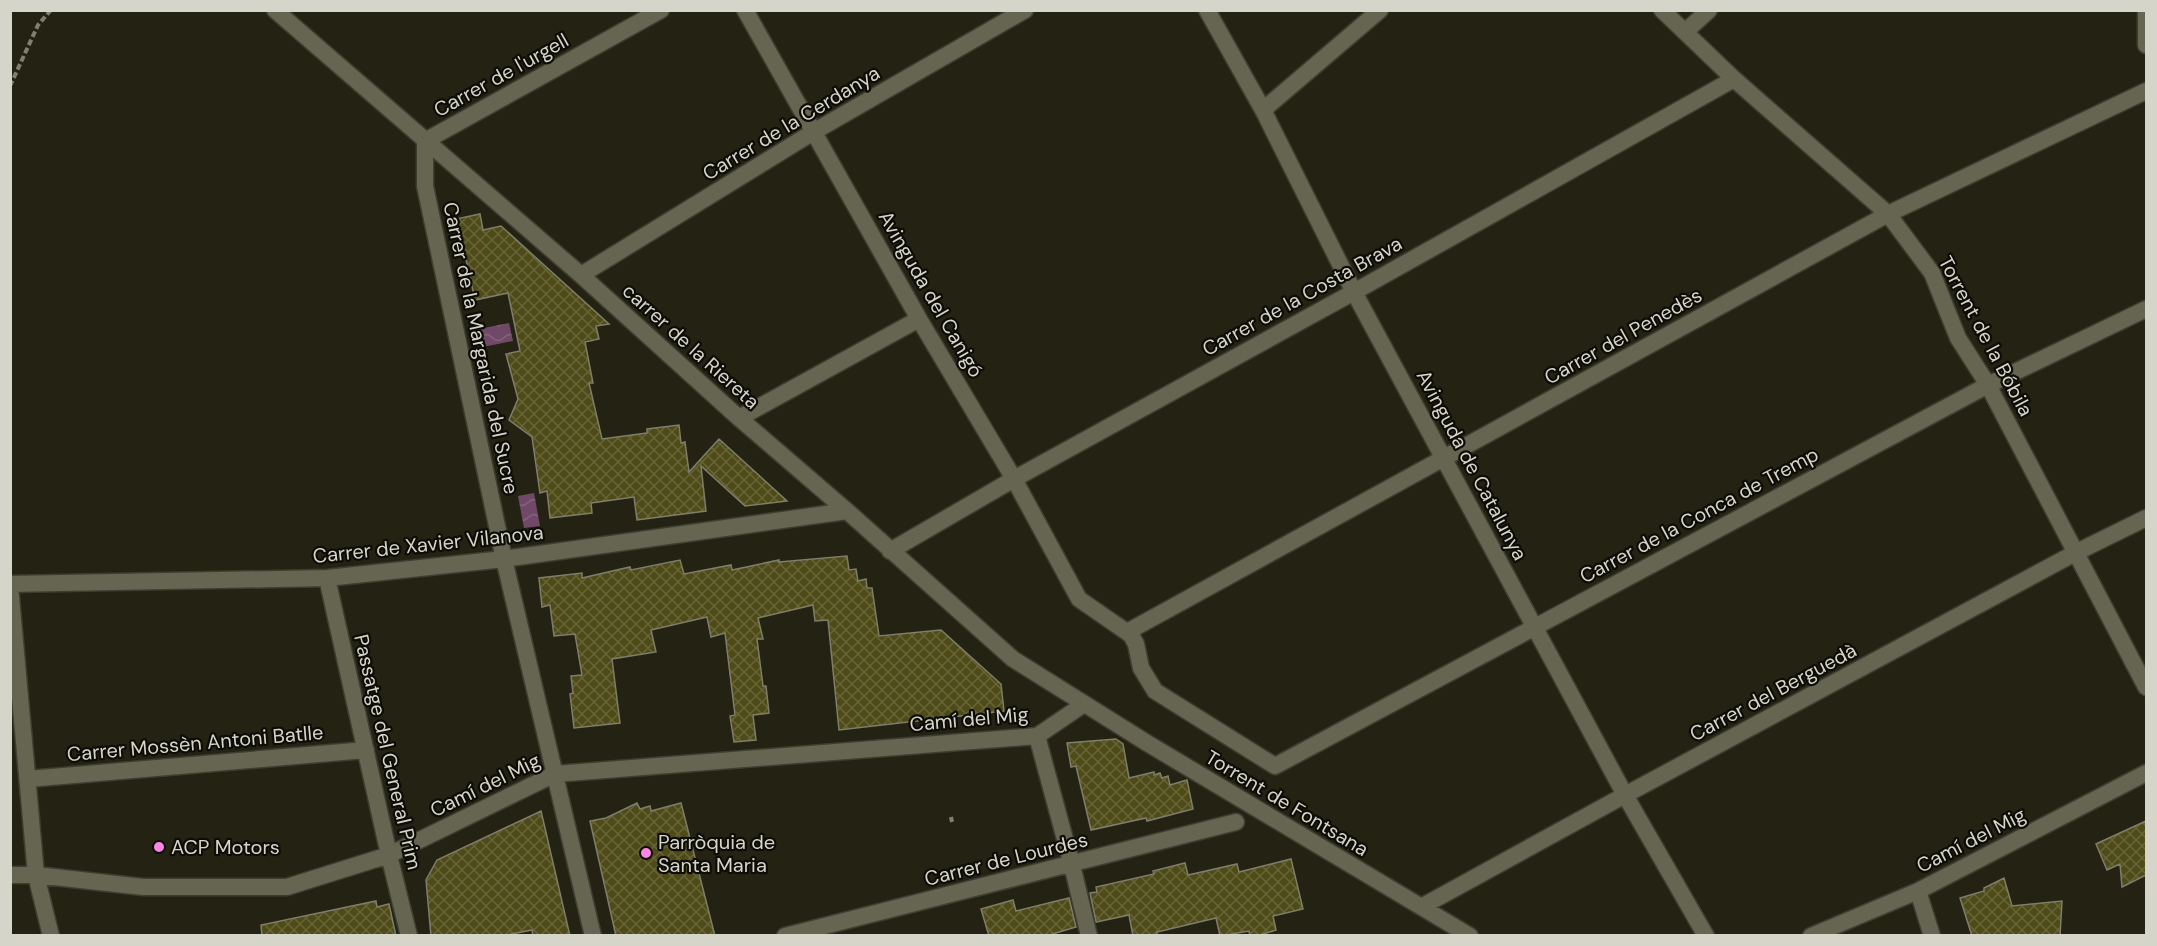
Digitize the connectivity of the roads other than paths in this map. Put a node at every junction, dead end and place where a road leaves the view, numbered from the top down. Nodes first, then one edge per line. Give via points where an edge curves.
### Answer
1 (661, 10) edge
2 (745, 10) edge
3 (1026, 10) edge
4 (1207, 10) edge
5 (1380, 10) edge
6 (1662, 10) edge
7 (1709, 10) edge
8 (2145, 10) edge
9 (280, 12) edge
10 (1686, 31) junction
11 (2146, 45) edge
12 (1734, 79) junction
13 (2146, 91) edge
14 (1263, 110) junction
15 (814, 131) junction
16 (425, 141) junction
17 (1888, 214) junction
18 (581, 275) junction
19 (1354, 292) junction
20 (2146, 309) edge
21 (919, 319) junction
22 (1989, 385) junction
23 (739, 418) junction
24 (1445, 458) junction
25 (1014, 479) junction
26 (847, 510) junction
27 (2146, 518) edge
28 (890, 551) junction
29 (2077, 552) junction
30 (504, 559) junction
31 (327, 578) junction
32 (10, 585) edge
33 (1535, 626) junction
34 (1128, 632) junction
35 (2146, 687) edge
36 (1084, 704) junction
37 (1037, 736) junction
38 (366, 750) junction
39 (2146, 773) edge
40 (555, 774) junction
41 (28, 778) junction
42 (1625, 795) junction
43 (1236, 822) dead end
44 (389, 855) junction
45 (1072, 865) junction
46 (10, 875) edge
47 (36, 875) junction
48 (1918, 891) junction
49 (1421, 907) junction
50 (51, 936) edge
51 (409, 936) edge
52 (593, 936) edge
53 (785, 936) edge
54 (1089, 936) edge
55 (1470, 936) edge
56 (1706, 936) edge
57 (1811, 936) edge
58 (1932, 936) edge

1 - 16 street, Carrer de l'urgell
2 - 15 street, Avinguda del Canigó
3 - 15 street, Carrer de la Cerdanya
4 - 14 street, Avinguda de Catalunya
5 - 14 street
6 - 10 street, Torrent de la Bóbila
7 - 10 street
8 - 11 street
9 - 16 street, carrer de la Riereta
10 - 12 street, Torrent de la Bóbila
12 - 17 street, Torrent de la Bóbila
12 - 19 street, Carrer de la Costa Brava
13 - 17 street, Carrer del Penedès
14 - 19 street, Avinguda de Catalunya
15 - 18 street, Carrer de la Cerdanya
15 - 21 street, Avinguda del Canigó
16 - 18 street, carrer de la Riereta
16 - 30 street, Carrer de la Margarida del Sucre via 425,186
17 - 22 street, Torrent de la Bóbila via 1932,273 1958,338
17 - 24 street, Carrer del Penedès
18 - 23 street, carrer de la Riereta
19 - 24 street, Avinguda de Catalunya
19 - 25 street, Carrer de la Costa Brava
20 - 22 street, Carrer de la Conca de Tremp
21 - 23 street
21 - 25 street, Avinguda del Canigó
22 - 29 street, Torrent de la Bóbila
22 - 33 street, Carrer de la Conca de Tremp
23 - 26 street, carrer de la Riereta
24 - 33 street, Avinguda de Catalunya
24 - 34 street, Carrer del Penedès
25 - 28 street, Carrer de la Costa Brava
25 - 34 street, Avinguda del Canigó via 1079,599
26 - 28 street, carrer de la Riereta
26 - 30 street, Carrer de Xavier Vilanova
27 - 29 street, Carrer del Berguedà
28 - 36 street, carrer de la Riereta via 1012,659
29 - 35 street, Torrent de la Bóbila
29 - 42 street, Carrer del Berguedà
30 - 31 street, Carrer de Xavier Vilanova
30 - 40 street, Carrer de la Margarida del Sucre
31 - 32 street, Carrer de Xavier Vilanova
31 - 38 street, Passatge del General Prim
32 - 41 street
33 - 34 street, Carrer de la Conca de Tremp via 1275,766 1155,691 1141,668 1136,644
33 - 42 street, Avinguda de Catalunya
36 - 37 street, Camí del Mig
36 - 49 street, Torrent de Fontsana
37 - 40 street, Camí del Mig
37 - 45 street
38 - 41 street, Carrer Mossèn Antoni Batlle
38 - 44 street, Passatge del General Prim
39 - 48 street, Camí del Mig
40 - 44 street, Camí del Mig
40 - 52 street, Carrer de la Margarida del Sucre
41 - 47 street
42 - 49 street, Carrer del Berguedà
42 - 56 street, Avinguda de Catalunya
43 - 45 street, Carrer de Lourdes
44 - 47 street, Camí del Mig via 288,887 143,887
44 - 51 street, Passatge del General Prim
45 - 53 street, Carrer de Lourdes
45 - 54 street
46 - 47 street, Camí del Mig
47 - 50 street
48 - 57 street, Camí del Mig
48 - 58 street
49 - 55 street, Torrent de Fontsana

